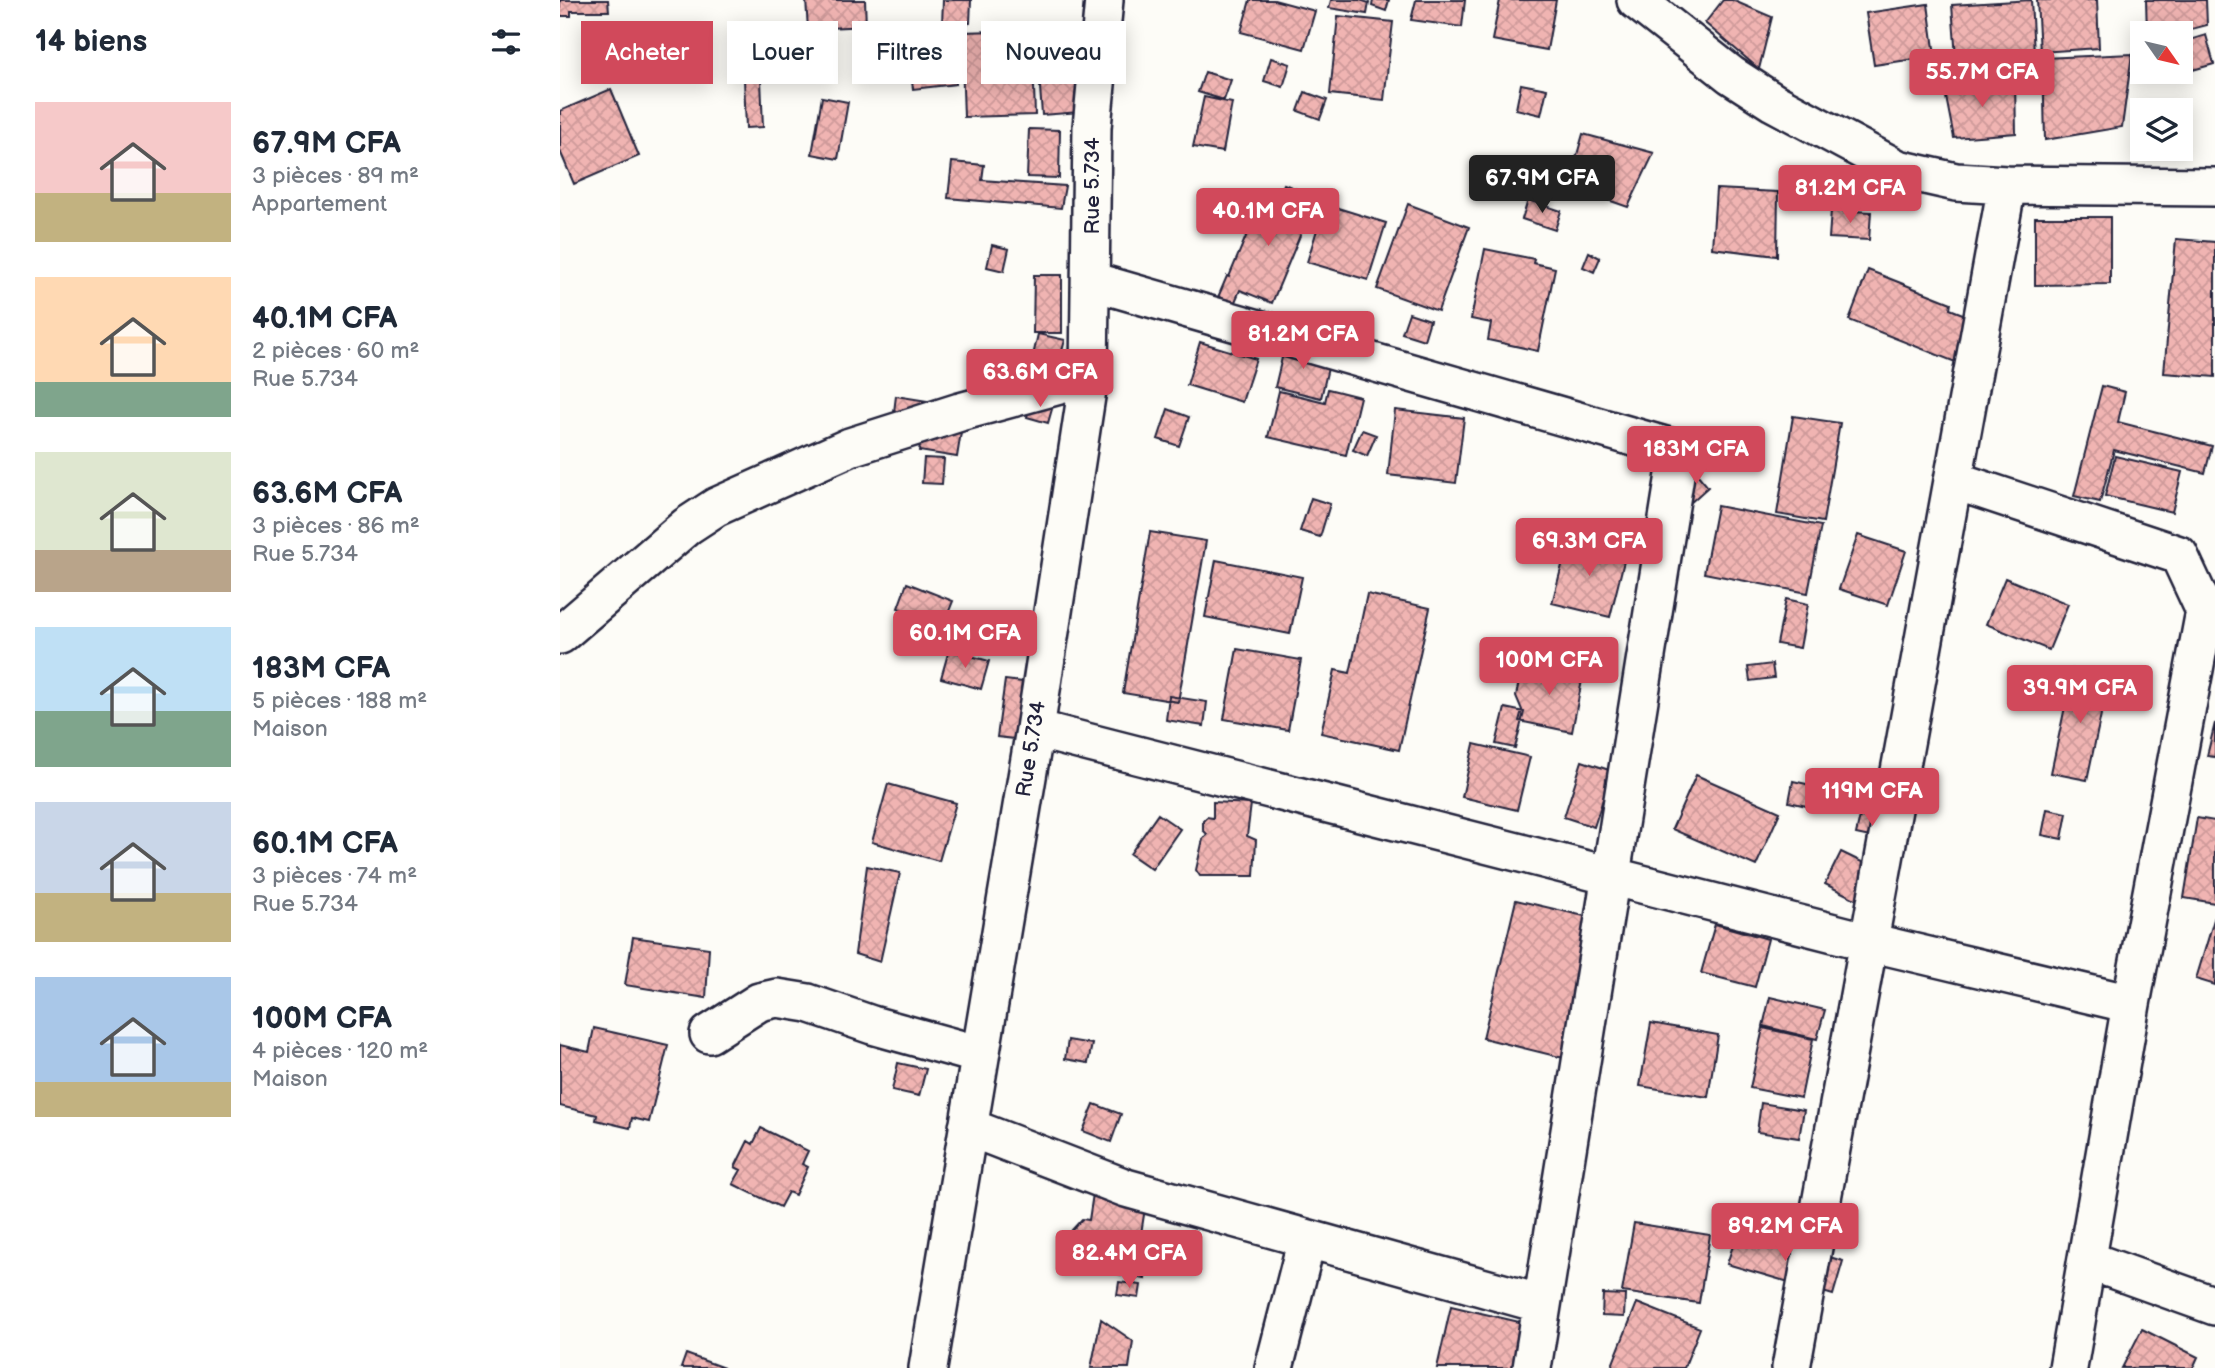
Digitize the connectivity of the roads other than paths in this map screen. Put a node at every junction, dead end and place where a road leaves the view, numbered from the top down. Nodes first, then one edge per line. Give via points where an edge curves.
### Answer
1 (1104, 0) edge
2 (1636, 0) edge
3 (2007, 185) junction
4 (2215, 187) edge
5 (1091, 282) junction
6 (1089, 377) junction
7 (1953, 480) junction
8 (560, 635) edge
9 (1035, 729) junction
10 (1611, 876) junction
11 (1869, 942) junction
12 (2131, 1004) junction
13 (709, 1034) dead end
14 (980, 1055) junction
15 (968, 1127) junction
16 (1307, 1239) junction
17 (2087, 1260) junction
18 (1542, 1304) junction
19 (2215, 1306) edge
20 (928, 1368) edge
21 (1274, 1368) edge
22 (1532, 1368) edge
23 (1791, 1368) edge
24 (2068, 1368) edge

1 - 5 street, Rue 5.734 via 1092,127
2 - 3 street via 1731,75 1898,169 1955,182
3 - 4 street
3 - 7 street
5 - 6 street, Rue 5.734
5 - 10 street via 1679,450
6 - 8 street via 850,447 716,507 687,526
6 - 9 street, Rue 5.734
7 - 11 street
7 - 12 street via 2179,555 2205,611
9 - 10 street
9 - 14 street, Rue 5.734
10 - 11 street
10 - 18 street
11 - 12 street
11 - 23 street
12 - 17 street
13 - 14 street via 760,1002 777,998 808,1003
14 - 15 street, Rue 5.734
15 - 16 street via 1126,1188
15 - 20 street, Rue 5.734
16 - 18 street
16 - 21 street
17 - 19 street
17 - 24 street
18 - 22 street

